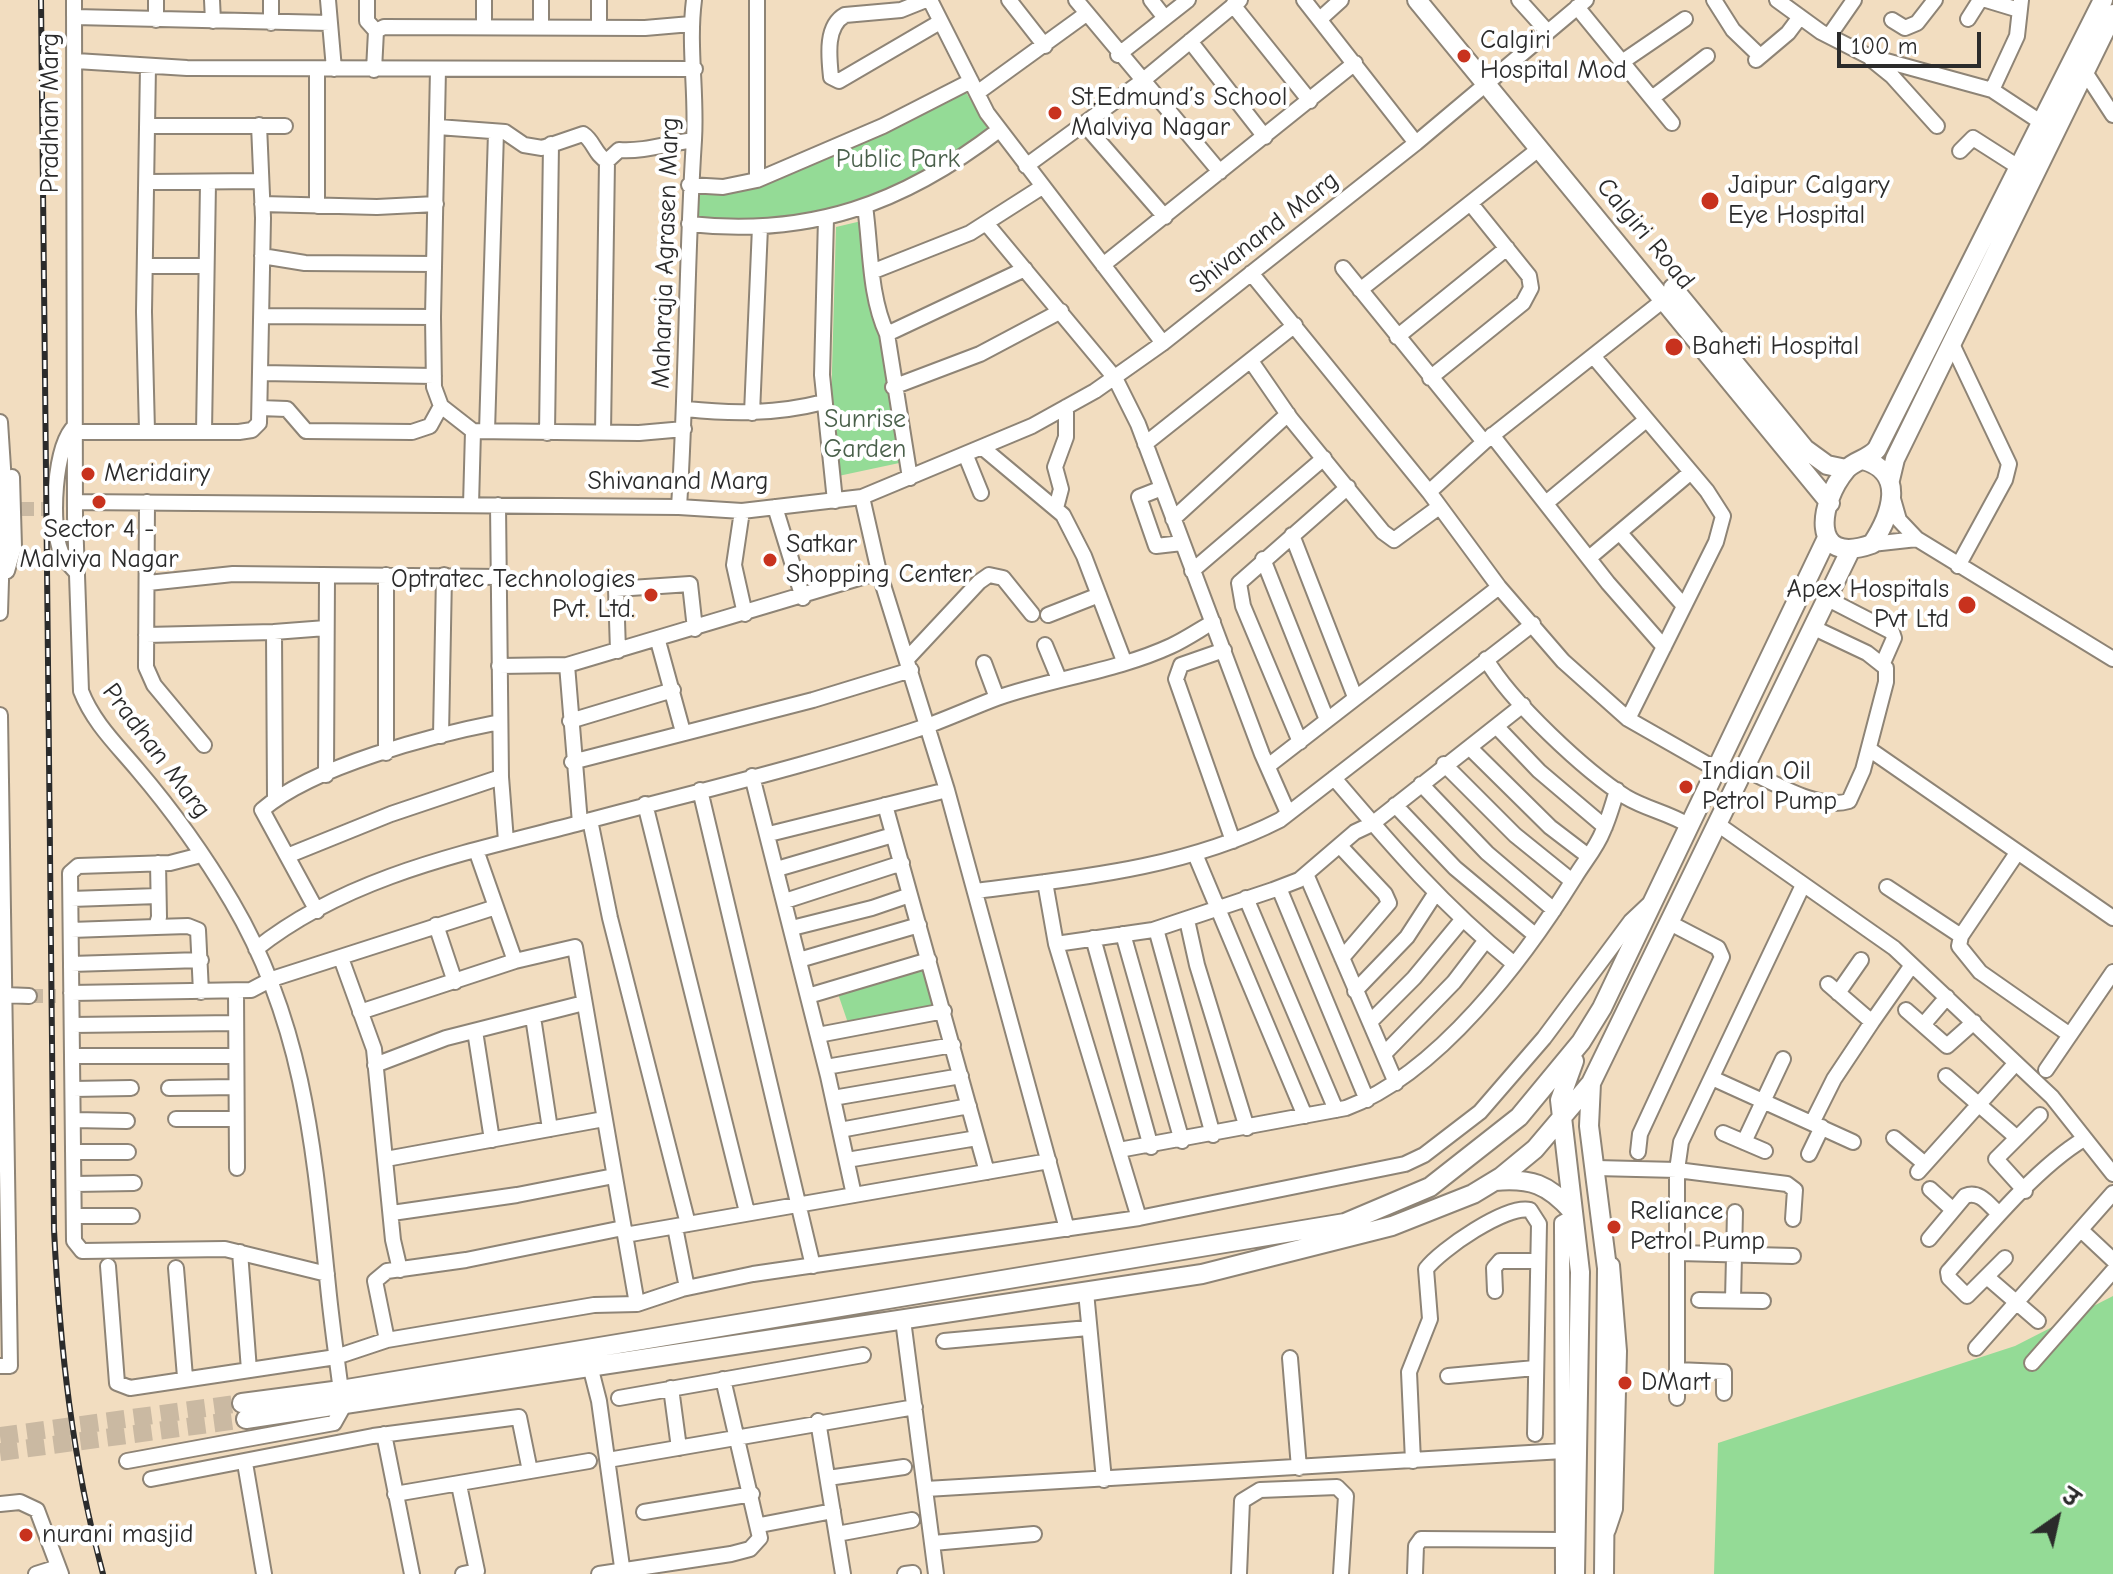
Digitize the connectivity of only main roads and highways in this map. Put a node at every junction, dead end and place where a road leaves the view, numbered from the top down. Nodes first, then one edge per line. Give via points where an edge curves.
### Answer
1 (1417, 0) edge
2 (1433, 0) edge
3 (2103, 0) edge
4 (2113, 14) edge
5 (1492, 80) junction
6 (1670, 294) junction
7 (1854, 465) junction
8 (1892, 489) junction
9 (1830, 503) junction
10 (1827, 538) junction
11 (1850, 551) junction
12 (1581, 1042) junction
13 (1591, 1083) junction
14 (1533, 1102) junction
15 (1566, 1108) junction
16 (1589, 1126) junction
17 (1494, 1181) junction
18 (1573, 1214) junction
19 (1607, 1260) junction
20 (1580, 1272) junction
21 (588, 1358) junction
22 (244, 1411) tunnel mouth
23 (1575, 1574) edge
24 (1604, 1574) edge

1 - 5 main road, Calgiri Road
2 - 5 main road, Calgiri Road
3 - 7 main road via 1877,449
4 - 8 main road via 1895,459
5 - 6 main road, Calgiri Road
5 - 6 main road, Calgiri Road via 1540,148
6 - 7 main road, Calgiri Road via 1805,449 1827,465
6 - 9 main road, Calgiri Road
7 - 8 main road via 1882,468
7 - 9 main road
8 - 11 main road via 1872,544
9 - 10 main road via 1823,525
10 - 11 main road
10 - 12 main road
11 - 13 main road
12 - 14 main road
12 - 15 main road
13 - 15 main road
13 - 16 main road
14 - 15 main road
14 - 21 main road via 1430,1187 1345,1223
15 - 16 main road
15 - 17 main road via 1535,1149
15 - 18 main road
16 - 19 main road
17 - 18 main road via 1540,1182
17 - 21 main road via 1392,1226 1202,1274 903,1320
18 - 20 main road
19 - 20 main road
19 - 24 main road
20 - 23 main road
21 - 22 main road

